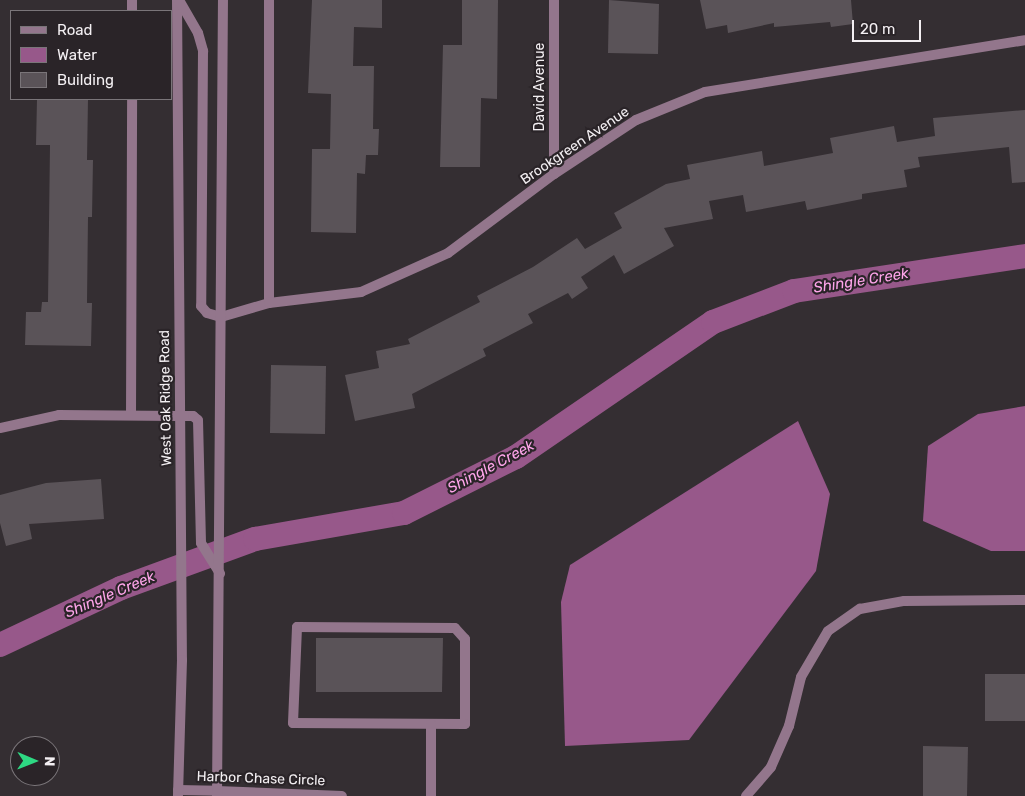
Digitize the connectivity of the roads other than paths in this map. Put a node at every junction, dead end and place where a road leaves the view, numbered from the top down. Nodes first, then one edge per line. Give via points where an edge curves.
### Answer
1 (178, 0) edge
2 (223, 0) edge
3 (269, 0) edge
4 (554, 0) edge
5 (1025, 40) edge
6 (132, 100) edge
7 (554, 174) junction
8 (269, 303) junction
9 (221, 317) junction
10 (131, 415) junction
11 (178, 416) junction
12 (0, 428) edge
13 (220, 573) junction
14 (1025, 600) edge
15 (431, 724) junction
16 (178, 793) edge
17 (217, 793) edge
18 (342, 796) edge
19 (431, 796) edge
20 (746, 796) edge

1 - 9 street via 198,33 203,51 200,306 206,313
1 - 11 street, West Oak Ridge Road
2 - 9 street
3 - 8 street
4 - 7 street, David Avenue
5 - 7 street, Brookgreen Avenue via 705,92 636,120
6 - 10 street
7 - 8 street, Brookgreen Avenue via 448,253 361,292
8 - 9 street, Brookgreen Avenue
9 - 13 street
10 - 11 street
10 - 12 street via 59,414
11 - 13 street via 193,416 198,420 201,543
11 - 16 street, West Oak Ridge Road via 182,631
13 - 17 street
14 - 20 street via 904,601 860,609 828,631 801,677 789,726 771,766
15 - 15 street via 294,723 297,627 455,628 465,639 465,724
15 - 19 street
16 - 17 street, Harbor Chase Circle
17 - 18 street, Harbor Chase Circle

